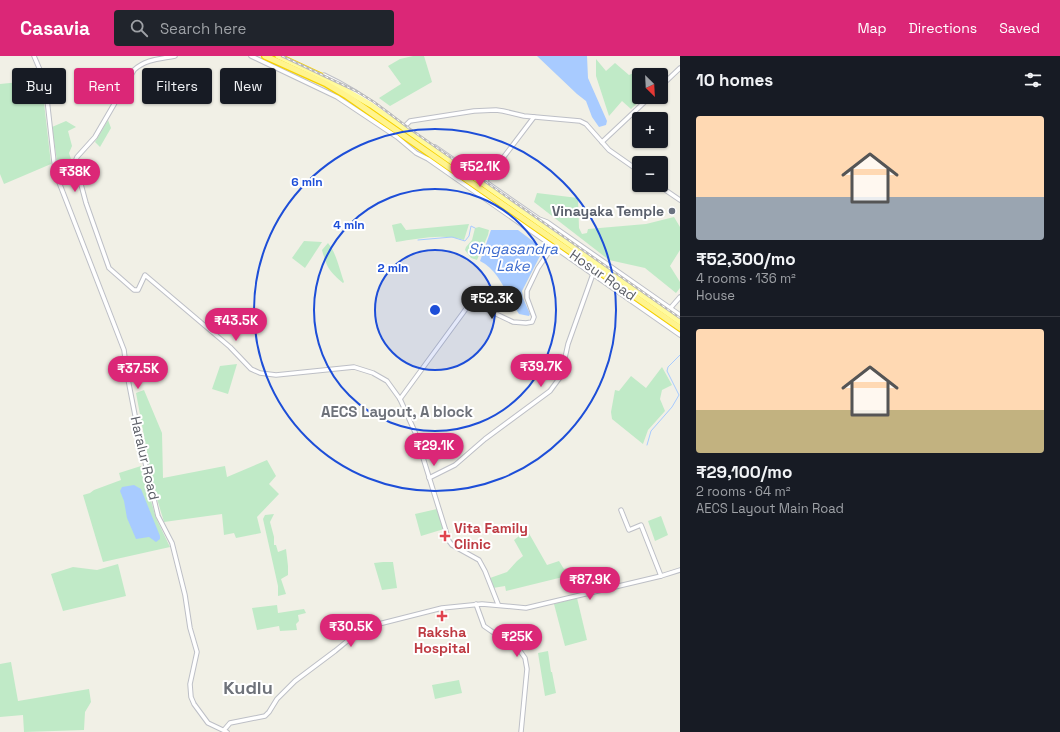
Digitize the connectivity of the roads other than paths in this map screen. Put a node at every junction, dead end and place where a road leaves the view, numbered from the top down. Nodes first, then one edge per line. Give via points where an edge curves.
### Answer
1 (34, 56) edge
2 (175, 56) edge
3 (252, 56) edge
4 (262, 56) edge
5 (265, 56) edge
6 (272, 56) edge
7 (278, 56) edge
8 (283, 56) edge
9 (680, 68) edge
10 (300, 76) junction
11 (668, 79) edge
12 (643, 104) edge
13 (534, 117) junction
14 (405, 126) junction
15 (602, 142) junction
16 (75, 162) junction
17 (632, 166) edge
18 (56, 170) junction
19 (484, 183) junction
20 (668, 192) edge
21 (680, 200) edge
22 (553, 246) junction
23 (593, 274) junction
24 (680, 297) edge
25 (669, 311) junction
26 (680, 315) edge
27 (680, 323) edge
28 (680, 328) edge
29 (680, 335) edge
30 (400, 399) junction
31 (429, 478) junction
32 (621, 510) dead end
33 (680, 570) edge
34 (661, 576) junction
35 (476, 604) junction
36 (498, 604) junction
37 (225, 731) edge
38 (521, 732) edge

1 - 18 street, Haralur Road via 46,90
2 - 16 street via 150,60 134,70 94,137
3 - 10 street
4 - 10 highway, Hosur Road
5 - 28 highway via 325,83 358,103
6 - 27 highway via 356,98
7 - 19 highway, Hosur Road via 347,90
8 - 14 street via 337,81 376,104
9 - 11 street
10 - 22 street via 353,106 397,137 416,154 428,159
10 - 28 highway, Hosur Road via 324,85 362,108
12 - 15 street
13 - 14 street via 503,111 474,111 410,121
13 - 15 street via 582,121
13 - 19 street
14 - 19 street
15 - 17 street via 611,152
16 - 18 street
16 - 30 street via 86,203 109,268 134,290 138,290 145,275 230,346 251,369 260,373 276,375 357,367 385,379
18 - 37 street, Haralur Road via 124,350 137,424 158,516 172,543 197,652 190,684 191,697 208,723
19 - 25 highway, Hosur Road
20 - 21 street
22 - 23 street
22 - 30 street via 527,291 527,298 534,314 532,322 513,322 470,302
23 - 29 street
23 - 31 street via 568,344 561,376 550,391 485,439 455,465
24 - 25 street
25 - 26 street
25 - 27 highway, Hosur Road
30 - 31 street via 415,432
31 - 36 street via 449,541 479,560
32 - 34 street via 629,530 641,525
33 - 34 street
34 - 36 street via 526,608
35 - 36 street
35 - 37 street via 442,608 363,628 295,681 265,716 230,723
35 - 38 street via 484,626 520,651 525,658 527,669

